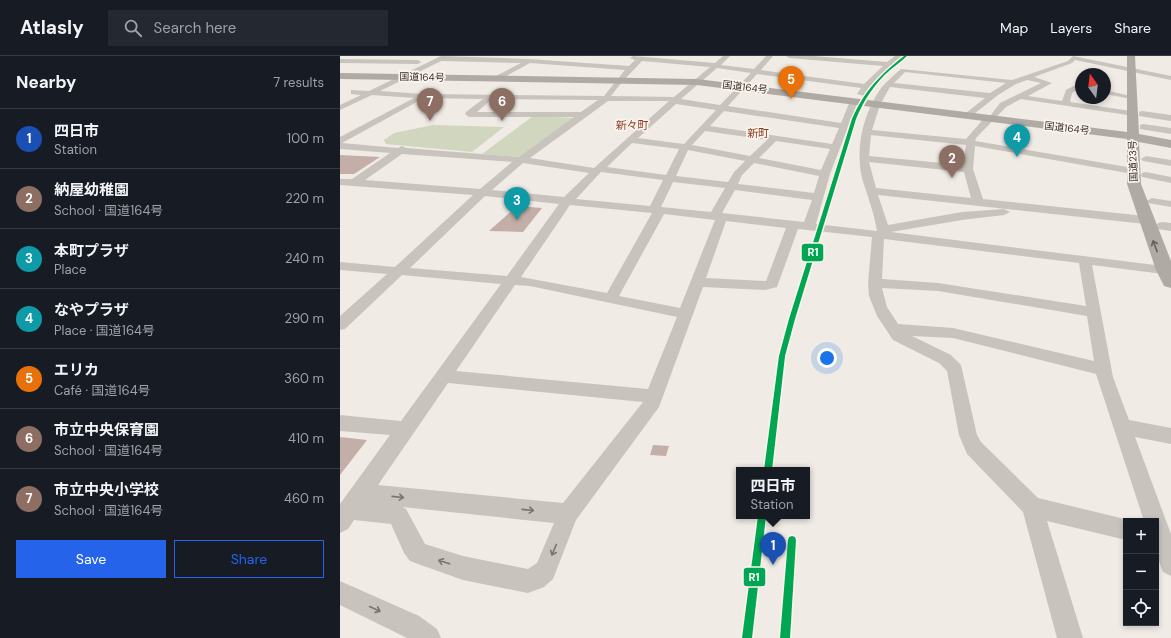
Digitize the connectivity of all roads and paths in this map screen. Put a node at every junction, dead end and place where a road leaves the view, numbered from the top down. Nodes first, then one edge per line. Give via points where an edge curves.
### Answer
1 (430, 56) edge
2 (537, 56) edge
3 (683, 56) edge
4 (727, 56) edge
5 (770, 56) edge
6 (789, 56) edge
7 (898, 56) edge
8 (1131, 56) edge
9 (1140, 56) edge
10 (641, 57) edge
11 (810, 57) edge
12 (443, 58) edge
13 (622, 58) dead end
14 (340, 61) edge
15 (528, 61) junction
16 (418, 62) junction
17 (675, 62) junction
18 (888, 64) junction
19 (715, 66) junction
20 (630, 68) junction
21 (1136, 71) junction
22 (755, 72) junction
23 (799, 72) junction
24 (340, 76) edge
25 (387, 77) junction
26 (403, 77) junction
27 (1026, 77) junction
28 (496, 78) junction
29 (1171, 78) edge
30 (619, 80) junction
31 (697, 82) junction
32 (1013, 82) junction
33 (889, 85) junction
34 (866, 86) junction
35 (740, 87) junction
36 (1075, 88) edge
37 (1129, 90) junction
38 (354, 92) junction
39 (1111, 92) edge
40 (370, 93) junction
41 (423, 96) junction
42 (471, 96) junction
43 (992, 96) junction
44 (490, 97) junction
45 (1020, 97) junction
46 (606, 98) junction
47 (340, 99) edge
48 (676, 100) junction
49 (855, 101) junction
50 (877, 104) junction
51 (1065, 104) junction
52 (340, 108) edge
53 (721, 108) junction
54 (1171, 112) edge
55 (969, 115) junction
56 (582, 116) junction
57 (991, 118) junction
58 (1171, 118) edge
59 (1139, 123) junction
60 (844, 126) junction
61 (703, 128) junction
62 (1171, 131) edge
63 (867, 132) junction
64 (774, 138) junction
65 (632, 140) junction
66 (340, 141) edge
67 (1018, 141) dead end
68 (971, 142) junction
69 (1171, 144) edge
70 (340, 146) edge
71 (686, 147) junction
72 (835, 147) junction
73 (1039, 148) junction
74 (402, 150) junction
75 (863, 158) junction
76 (753, 159) junction
77 (1146, 159) junction
78 (521, 160) junction
79 (1171, 163) edge
80 (968, 169) junction
81 (597, 170) junction
82 (1139, 173) junction
83 (825, 174) junction
84 (670, 178) junction
85 (1171, 180) edge
86 (340, 182) edge
87 (354, 183) junction
88 (731, 186) junction
89 (872, 191) junction
90 (483, 192) junction
91 (817, 197) junction
92 (1152, 200) junction
93 (567, 202) junction
94 (978, 202) junction
95 (1171, 204) edge
96 (1026, 207) junction
97 (657, 210) junction
98 (719, 217) junction
99 (1145, 220) junction
100 (793, 225) junction
101 (808, 227) junction
102 (1167, 231) edge
103 (882, 233) junction
104 (1085, 260) junction
105 (340, 266) edge
106 (395, 272) junction
107 (1169, 275) edge
108 (512, 280) junction
109 (697, 282) junction
110 (875, 283) junction
111 (610, 298) junction
112 (1093, 312) junction
113 (685, 314) junction
114 (340, 325) edge
115 (893, 329) junction
116 (1104, 370) junction
117 (444, 376) junction
118 (654, 396) junction
119 (340, 423) edge
120 (1121, 426) junction
121 (406, 429) junction
122 (1171, 436) edge
123 (1032, 507) junction
124 (349, 508) edge
125 (568, 514) junction
126 (1153, 518) edge
127 (1123, 528) edge
128 (1159, 534) edge
129 (1171, 564) edge
130 (340, 592) edge
131 (428, 638) edge
132 (1070, 638) edge

1 - 16 street
2 - 15 street
3 - 17 street
4 - 19 street
5 - 22 street
6 - 11 street
7 - 18 street
8 - 21 highway, 国道23号
9 - 21 highway, 国道23号
10 - 13 street
10 - 17 street
10 - 20 street
11 - 18 street
11 - 23 street
12 - 15 street
12 - 26 street
14 - 16 street
15 - 20 street
15 - 28 street
16 - 25 street
17 - 19 street
18 - 34 street via 874,73
19 - 22 street
19 - 31 street
20 - 30 street
21 - 27 street via 1073,58 1070,62
21 - 29 street
21 - 37 highway, 国道23号
21 - 59 highway, 国道23号
22 - 23 street
22 - 35 street
23 - 34 street
24 - 25 highway, 国道164号
25 - 26 highway, 国道164号
25 - 38 street
26 - 28 highway, 国道164号
26 - 40 street
27 - 32 street
27 - 45 street via 1048,83
28 - 30 highway, 国道164号
28 - 42 street
30 - 31 highway, 国道164号
30 - 46 street
31 - 35 highway, 国道164号
31 - 48 street
32 - 33 street via 903,70
32 - 43 street
33 - 43 street
33 - 50 street
34 - 49 street
35 - 49 highway, 国道164号
35 - 53 street
36 - 51 street via 1069,92
37 - 39 street
37 - 59 highway, 国道23号
38 - 40 street
38 - 47 street
40 - 41 street
40 - 52 street
41 - 42 street
41 - 66 street
42 - 44 street
43 - 55 street
44 - 46 street
44 - 56 street via 469,114
45 - 51 street
45 - 57 street via 1003,105
46 - 48 street
46 - 56 street
48 - 53 street
48 - 65 street
49 - 50 highway, 国道164号
49 - 60 street
50 - 55 highway, 国道164号
50 - 63 street
51 - 59 street
53 - 60 street
53 - 61 street
54 - 59 street
55 - 57 highway, 国道164号
56 - 78 street
57 - 59 highway, 国道164号
57 - 68 street via 971,138
58 - 59 street
59 - 62 street
59 - 69 highway, 国道164号
59 - 77 highway, 国道23号
59 - 82 highway, 国道23号
60 - 72 street
61 - 64 street
61 - 71 street
63 - 68 street
63 - 75 street
64 - 72 street
64 - 76 street
65 - 71 street
65 - 81 street
67 - 73 street
68 - 73 street
68 - 80 street
70 - 74 street
71 - 76 street
71 - 84 street
72 - 83 street
73 - 82 street
74 - 78 street
74 - 87 street
75 - 80 street
75 - 89 street
76 - 83 street
76 - 88 street via 738,174
77 - 79 street
77 - 82 highway, 国道23号
78 - 81 street
78 - 90 street
80 - 94 street
81 - 84 street
81 - 93 street
82 - 85 street
82 - 92 highway, 国道23号
82 - 99 highway, 国道23号 via 1134,184
83 - 91 street
84 - 88 street
84 - 97 street
86 - 87 street
87 - 90 street
88 - 91 street
88 - 98 street
89 - 94 street
89 - 103 street
90 - 93 street
90 - 106 street
91 - 101 street
92 - 95 street
92 - 102 highway, 国道23号
93 - 97 street
93 - 108 street
94 - 96 street
96 - 99 street
96 - 103 street via 962,216
97 - 98 street
97 - 111 street
98 - 100 street
98 - 109 street
107 -> 99 highway, 国道23号
100 - 101 street
100 - 109 street via 772,284 765,286
101 - 103 street
103 - 104 street
103 - 110 street
104 - 107 street
104 - 112 street
105 - 106 street
106 - 108 street
106 - 114 street
108 - 111 street
108 - 117 street
109 - 113 street
110 - 112 street via 938,287
110 - 115 street via 880,307
111 - 113 street
112 - 116 street
113 - 118 street
115 - 116 street via 953,334
115 - 123 street via 904,340 952,364 958,374 968,436 974,448
116 - 120 street
117 - 118 street
117 - 121 street
118 - 125 street via 650,408
119 - 121 street
120 - 122 street
120 - 126 street
121 - 124 street
123 - 127 street
123 - 132 street
124 -> 125 street
125 -> 124 street via 545,571 535,581 528,581 463,568 418,553 398,516
128 - 129 street
130 -> 131 street via 410,625

